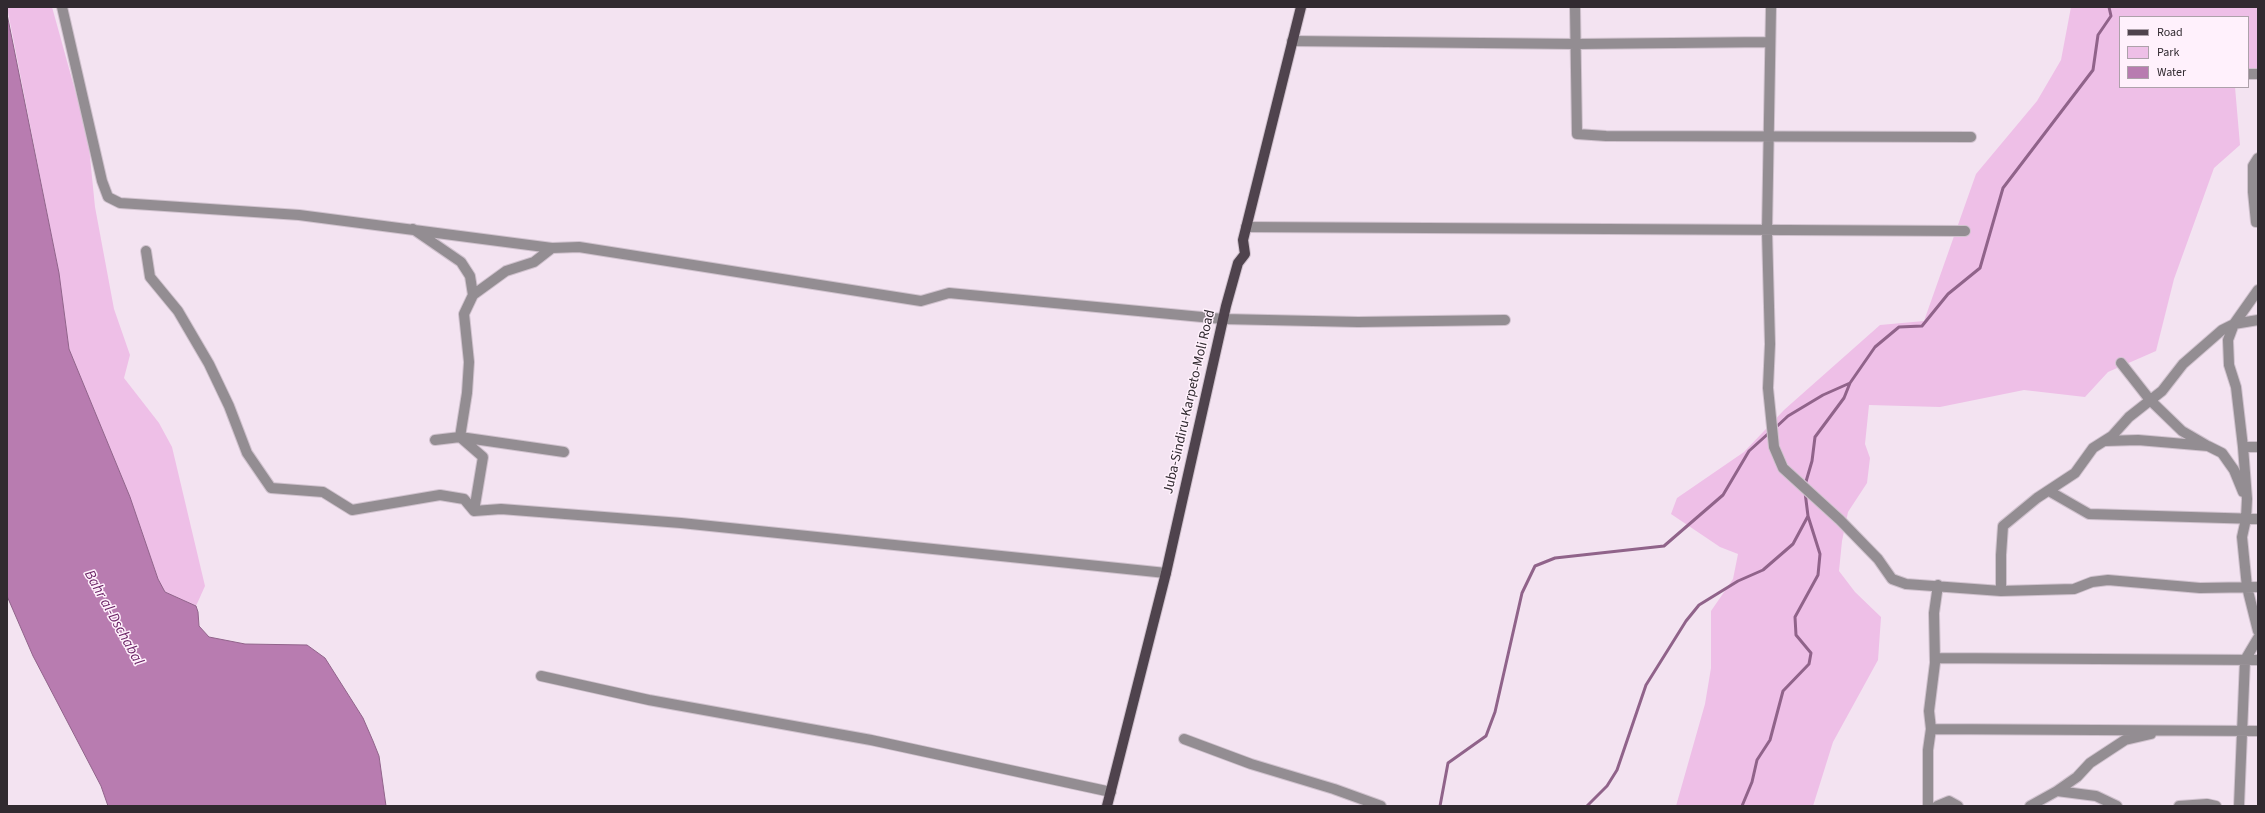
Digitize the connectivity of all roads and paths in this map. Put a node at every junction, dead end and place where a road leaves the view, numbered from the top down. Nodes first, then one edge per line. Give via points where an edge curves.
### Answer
1 (62, 7) edge
2 (1301, 7) edge
3 (1575, 7) edge
4 (1771, 7) edge
5 (1292, 41) junction
6 (1769, 42) junction
7 (1576, 44) junction
8 (1768, 137) junction
9 (1971, 137) dead end
10 (2258, 158) edge
11 (2258, 222) edge
12 (1246, 227) junction
13 (412, 229) junction
14 (1767, 230) junction
15 (1965, 231) dead end
16 (552, 248) junction
17 (146, 251) dead end
18 (2258, 290) edge
19 (473, 295) junction
20 (1223, 319) junction
21 (1504, 320) dead end
22 (2258, 320) edge
23 (2234, 324) junction
24 (2121, 363) dead end
25 (2150, 400) junction
26 (460, 437) junction
27 (435, 440) dead end
28 (2103, 441) junction
29 (2208, 446) junction
30 (2244, 447) junction
31 (2258, 447) edge
32 (564, 452) dead end
33 (2049, 491) junction
34 (2247, 499) junction
35 (474, 512) junction
36 (2246, 519) junction
37 (2258, 519) edge
38 (1166, 572) junction
39 (1938, 585) junction
40 (2247, 587) junction
41 (2258, 587) edge
42 (2001, 591) junction
43 (2258, 631) edge
44 (2258, 638) edge
45 (1935, 658) junction
46 (2245, 660) junction
47 (2258, 660) edge
48 (541, 676) dead end
49 (1931, 729) junction
50 (2244, 730) junction
51 (2258, 731) edge
52 (1184, 739) dead end
53 (1111, 792) junction
54 (2053, 793) junction
55 (1107, 806) edge
56 (1382, 806) edge
57 (1928, 806) edge
58 (1937, 806) edge
59 (1958, 806) edge
60 (2030, 806) edge
61 (2047, 806) edge
62 (2117, 806) edge
63 (2179, 806) edge
64 (2216, 806) edge
65 (2239, 806) edge

1 - 13 street via 102,181 108,196 114,200 298,215
2 - 5 main road, Juba-Sindiru-Karpeto-Moli Road
3 - 7 street
4 - 6 street
5 - 7 street
5 - 12 main road, Juba-Sindiru-Karpeto-Moli Road
6 - 7 street
6 - 8 street
7 - 8 street via 1576,134
8 - 9 street
8 - 14 street
10 - 11 street via 2253,166 2253,192
12 - 14 street
12 - 20 main road, Juba-Sindiru-Karpeto-Moli Road via 1243,240 1245,254 1238,263
13 - 16 street
13 - 19 street via 461,262 470,276
14 - 15 street
14 - 39 street via 1770,344 1768,388 1774,447 1783,468 1840,520 1878,559 1892,579 1906,584
16 - 19 street via 534,262 506,271
16 - 20 street via 579,247 921,301 949,293
17 - 35 street via 150,277 178,311 209,364 247,453 271,488 323,492 352,510 440,495 464,499
18 - 23 street
19 - 26 street via 464,314 469,362 468,393
20 - 21 street via 1358,322
20 - 38 main road, Juba-Sindiru-Karpeto-Moli Road
22 - 23 street
23 - 25 street via 2222,330 2184,364 2162,391
23 - 30 street via 2228,340 2229,365 2236,387
24 - 25 street
25 - 28 street via 2129,417 2112,436
25 - 29 street via 2182,431
26 - 27 street
26 - 32 street
26 - 35 street via 483,457
28 - 29 street via 2138,440
28 - 33 street via 2093,448 2075,473
29 - 34 street via 2222,453 2234,470
30 - 31 street
30 - 34 street
33 - 36 street via 2089,514
33 - 42 street via 2004,526
34 - 36 street
35 - 38 street via 501,509 681,523
36 - 37 street
36 - 40 street via 2242,537
38 - 53 main road, Juba-Sindiru-Karpeto-Moli Road
39 - 42 street
39 - 45 street via 1934,613
40 - 41 street
40 - 42 street via 2200,588 2108,580 2092,582 2074,589
40 - 43 street
44 - 46 street
45 - 46 street
45 - 49 street via 1929,711
46 - 47 street
46 - 50 street
48 - 53 street via 657,701 871,740
49 - 50 street
49 - 57 street
50 - 51 street
50 - 54 street via 2164,731 2125,740 2090,762 2077,777
50 - 65 street
52 - 56 street via 1251,764
53 - 55 main road, Juba-Sindiru-Karpeto-Moli Road
54 - 60 street
54 - 61 street
54 - 62 street via 2096,796
58 - 59 street via 1949,801
63 - 64 street

